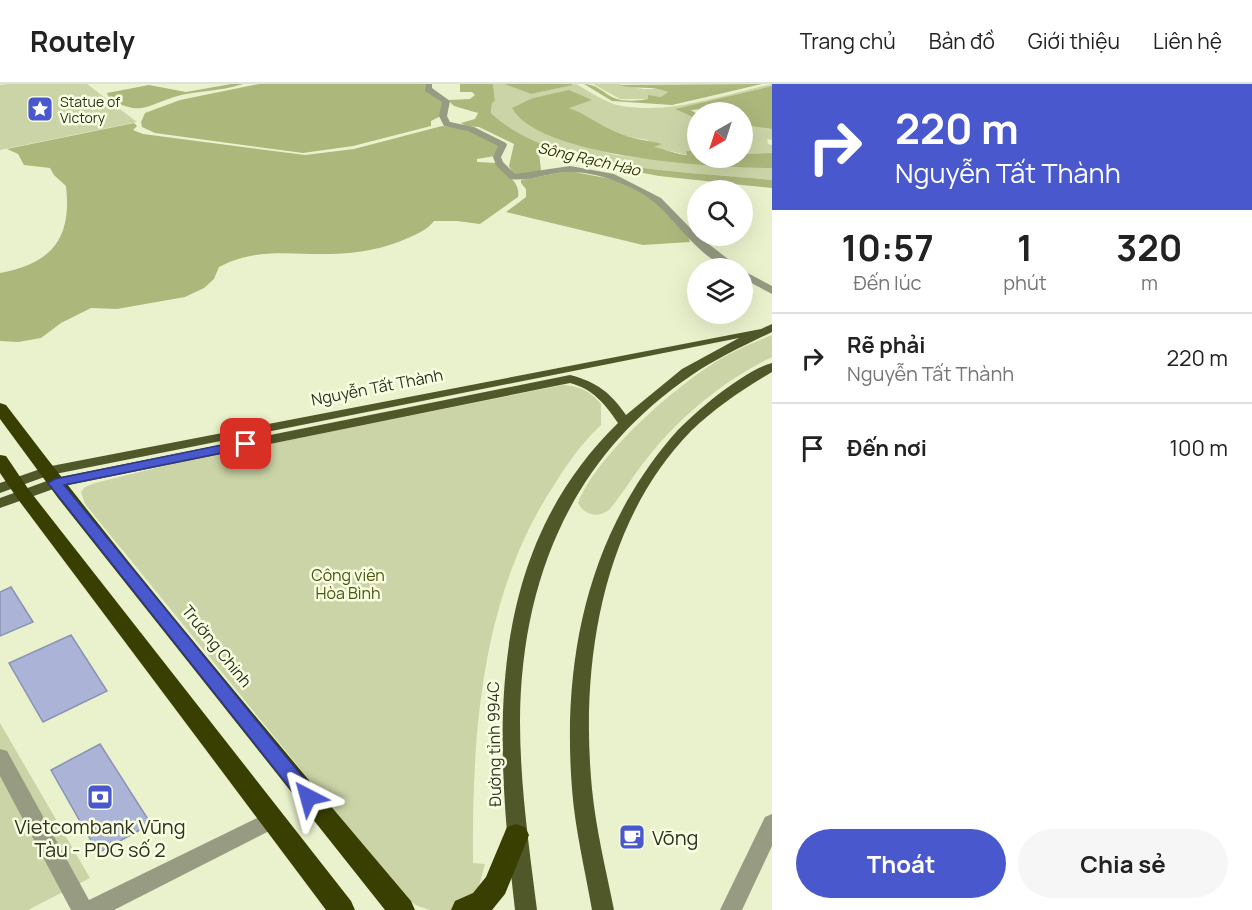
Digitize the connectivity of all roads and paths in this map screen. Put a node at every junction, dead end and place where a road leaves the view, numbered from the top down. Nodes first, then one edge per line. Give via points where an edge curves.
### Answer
1 (429, 85) edge
2 (719, 258) edge
3 (753, 280) edge
4 (772, 291) edge
5 (767, 330) edge
6 (772, 367) edge
7 (565, 374) junction
8 (0, 408) edge
9 (625, 424) junction
10 (0, 460) edge
11 (50, 477) junction
12 (13, 488) edge
13 (0, 503) edge
14 (0, 757) edge
15 (272, 820) junction
16 (772, 823) edge
17 (516, 835) junction
18 (398, 905) edge
19 (83, 910) edge
20 (92, 910) edge
21 (342, 910) edge
22 (419, 910) edge
23 (464, 910) edge
24 (526, 910) edge
25 (603, 910) edge
26 (731, 910) edge

1 - 2 street via 432,94 446,101 443,116 447,124 471,129 503,145 497,157 510,176 520,178 570,169 620,179 658,200
3 - 4 street
5 - 7 main road, Nguyễn Tất Thành
5 - 9 main road, Đường tỉnh 994C via 687,372
6 - 25 main road via 684,431 642,486 607,556 586,644 579,730 582,790
7 - 9 main road via 597,388
7 - 11 main road, Nguyễn Tất Thành
8 - 11 highway, Trường Chinh
9 - 17 main road, Đường tỉnh 994C via 568,493 539,552 528,585 511,678 510,765
10 - 12 highway
11 - 12 main road, Nguyễn Tất Thành
11 - 18 highway, Trường Chinh
12 - 13 main road, Nguyễn Tất Thành
12 - 15 highway
14 - 19 street
15 - 20 street
15 - 21 highway
16 - 26 street
17 - 23 highway via 496,885 482,902
17 - 24 main road, Đường tỉnh 994C
18 - 22 highway

